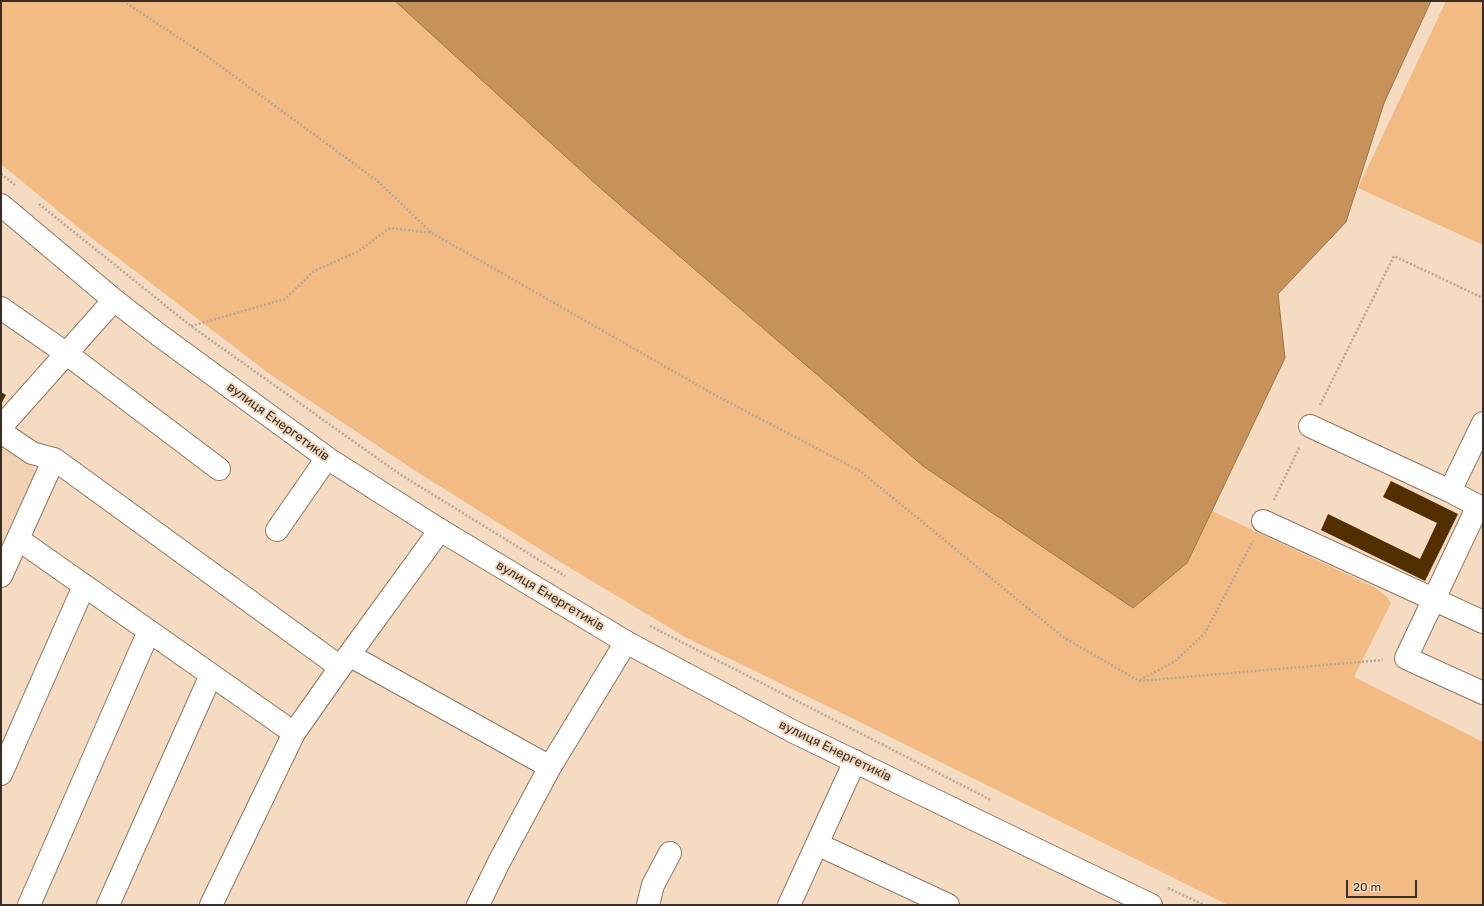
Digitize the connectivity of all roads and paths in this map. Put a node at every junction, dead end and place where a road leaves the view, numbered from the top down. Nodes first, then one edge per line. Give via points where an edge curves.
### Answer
1 (123, 1) edge
2 (1, 174) edge
3 (19, 188) dead end
4 (38, 203) dead end
5 (1, 205) edge
6 (432, 233) junction
7 (1483, 298) edge
8 (114, 300) junction
9 (1, 308) edge
10 (191, 326) junction
11 (67, 354) junction
12 (1483, 422) edge
13 (1310, 426) junction
14 (1, 427) edge
15 (1, 432) edge
16 (327, 458) junction
17 (54, 460) junction
18 (219, 469) dead end
19 (1450, 491) junction
20 (1264, 521) junction
21 (277, 530) dead end
22 (440, 530) junction
23 (18, 539) junction
24 (1, 576) edge
25 (572, 580) dead end
26 (84, 586) junction
27 (1434, 599) junction
28 (1483, 622) edge
29 (646, 624) dead end
30 (149, 631) junction
31 (626, 642) junction
32 (1406, 658) junction
33 (345, 661) junction
34 (211, 675) junction
35 (1139, 681) junction
36 (1483, 693) edge
37 (294, 733) junction
38 (855, 761) junction
39 (550, 767) junction
40 (1, 774) edge
41 (995, 802) dead end
42 (817, 844) junction
43 (670, 853) dead end
44 (1163, 885) dead end
45 (938, 903) edge
46 (29, 905) edge
47 (108, 905) edge
48 (211, 905) edge
49 (478, 905) edge
50 (648, 905) edge
51 (790, 905) edge
52 (1151, 905) edge
53 (1204, 905) edge

1 - 6 path via 208,57 375,179
2 - 3 path
4 - 10 path
5 - 8 main road, вулиця Енергетиків
6 - 10 path via 390,228 359,251 314,271 285,299
6 - 35 path via 714,394 860,471 1063,636
7 - 13 path via 1394,256
8 - 11 main road
8 - 16 main road, вулиця Енергетиків
9 - 11 main road
10 - 25 path via 398,473
11 - 14 main road
11 - 18 main road
12 - 19 main road
13 - 19 main road
13 - 20 path
15 - 17 main road via 32,453
16 - 21 main road
16 - 22 main road, вулиця Енергетиків
17 - 23 main road
17 - 33 main road
19 - 27 main road via 1478,506
20 - 27 main road
20 - 35 path via 1205,633 1174,662
22 - 31 main road, вулиця Енергетиків
22 - 33 main road
23 - 24 main road
23 - 26 main road
26 - 30 main road
26 - 40 main road
27 - 28 main road
27 - 32 main road
29 - 41 path
30 - 34 main road
30 - 46 main road
31 - 38 main road, вулиця Енергетиків via 794,732
31 - 39 main road
32 - 35 path
32 - 36 main road
33 - 37 main road
33 - 39 main road
34 - 37 main road
34 - 47 main road
37 - 48 main road
38 - 42 main road
38 - 52 main road, вулиця Енергетиків
39 - 49 main road
42 - 45 main road
42 - 51 main road
43 - 50 main road via 653,885
44 - 53 path

